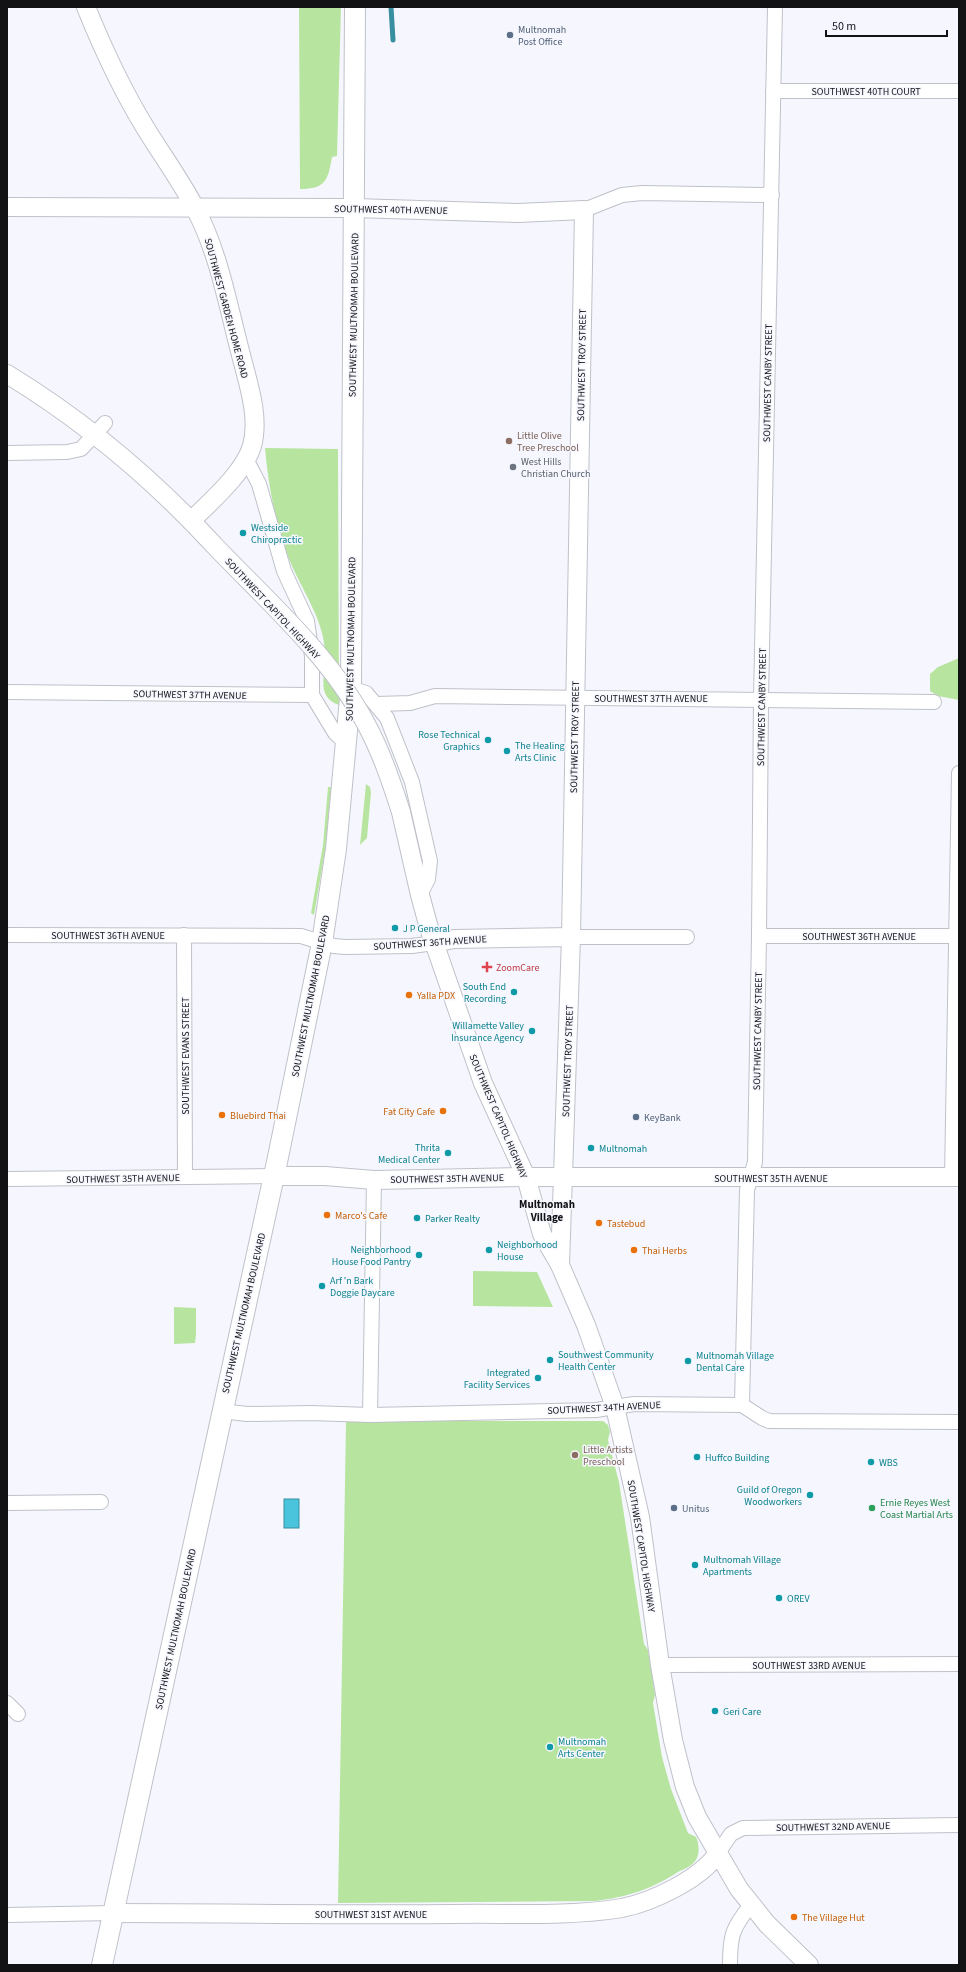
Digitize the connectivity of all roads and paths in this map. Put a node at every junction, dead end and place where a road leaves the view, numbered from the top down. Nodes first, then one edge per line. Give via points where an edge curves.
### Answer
1 (86, 7) edge
2 (355, 7) edge
3 (775, 7) edge
4 (773, 91) junction
5 (959, 91) edge
6 (772, 195) junction
7 (7, 206) edge
8 (195, 208) junction
9 (354, 208) junction
10 (584, 210) junction
11 (7, 374) edge
12 (101, 429) junction
13 (7, 453) edge
14 (246, 459) junction
15 (191, 521) junction
16 (351, 688) junction
17 (7, 692) edge
18 (312, 695) junction
19 (575, 698) junction
20 (760, 699) junction
21 (934, 702) dead end
22 (376, 704) junction
23 (347, 744) junction
24 (959, 773) edge
25 (420, 895) junction
26 (7, 935) edge
27 (184, 935) junction
28 (570, 936) junction
29 (687, 936) dead end
30 (759, 936) junction
31 (958, 936) edge
32 (322, 943) junction
33 (434, 943) junction
34 (274, 1176) junction
35 (185, 1177) junction
36 (526, 1177) junction
37 (956, 1177) edge
38 (562, 1178) junction
39 (752, 1178) junction
40 (7, 1179) edge
41 (374, 1180) junction
42 (560, 1265) junction
43 (742, 1405) junction
44 (615, 1407) junction
45 (221, 1412) junction
46 (370, 1414) junction
47 (959, 1422) edge
48 (101, 1502) dead end
49 (7, 1503) edge
50 (959, 1664) edge
51 (660, 1665) junction
52 (7, 1703) edge
53 (18, 1714) dead end
54 (959, 1825) edge
55 (718, 1853) junction
56 (751, 1905) junction
57 (113, 1913) junction
58 (7, 1915) edge
59 (102, 1965) edge
60 (730, 1965) edge
61 (809, 1965) edge

1 - 8 street, SOUTHWEST GARDEN HOME ROAD via 115,76
2 - 9 main road, SOUTHWEST MULTNOMAH BOULEVARD
3 - 4 street, SOUTHWEST CANBY STREET
4 - 5 street, SOUTHWEST 40TH COURT
4 - 6 street, SOUTHWEST CANBY STREET
6 - 10 street, SOUTHWEST 40TH AVENUE via 642,193 612,198
6 - 20 street, SOUTHWEST CANBY STREET
7 - 8 street, SOUTHWEST 40TH AVENUE
8 - 9 street, SOUTHWEST 40TH AVENUE
8 - 14 street, SOUTHWEST GARDEN HOME ROAD via 209,238 250,394 255,432
9 - 10 street, SOUTHWEST 40TH AVENUE via 518,213
9 - 16 main road, SOUTHWEST MULTNOMAH BOULEVARD
10 - 19 street, SOUTHWEST TROY STREET
11 - 12 street, SOUTHWEST CAPITOL HIGHWAY
12 - 13 street via 76,451
12 - 15 street, SOUTHWEST CAPITOL HIGHWAY
14 - 15 street, SOUTHWEST GARDEN HOME ROAD
14 - 18 street via 259,484 284,571 307,621 312,656
15 - 25 street, SOUTHWEST CAPITOL HIGHWAY, bridge via 303,638 340,683 365,722 379,750 401,812
16 - 22 street via 366,693
16 - 23 main road, SOUTHWEST MULTNOMAH BOULEVARD
17 - 18 street, SOUTHWEST 37TH AVENUE
18 - 23 street via 335,734
19 - 20 street, SOUTHWEST 37TH AVENUE
19 - 22 street, SOUTHWEST 37TH AVENUE via 435,696 410,703
19 - 28 street, SOUTHWEST TROY STREET
20 - 21 street, SOUTHWEST 37TH AVENUE
20 - 30 street, SOUTHWEST CANBY STREET
22 - 25 street via 387,718 396,739 412,782 420,814 430,870
23 - 32 main road, SOUTHWEST MULTNOMAH BOULEVARD via 336,849
24 - 31 street
25 - 33 street, SOUTHWEST CAPITOL HIGHWAY
26 - 27 street, SOUTHWEST 36TH AVENUE
27 - 32 street, SOUTHWEST 36TH AVENUE via 301,936
27 - 35 street, SOUTHWEST EVANS STREET
28 - 29 street, SOUTHWEST 36TH AVENUE
28 - 33 street, SOUTHWEST 36TH AVENUE via 454,939
28 - 38 street, SOUTHWEST TROY STREET
30 - 31 street, SOUTHWEST 36TH AVENUE
30 - 39 street, SOUTHWEST CANBY STREET via 755,1162
31 - 37 street
32 - 33 street, SOUTHWEST 36TH AVENUE via 360,947
32 - 34 main road, SOUTHWEST MULTNOMAH BOULEVARD
33 - 36 street, SOUTHWEST CAPITOL HIGHWAY via 483,1083
34 - 35 street, SOUTHWEST 35TH AVENUE
34 - 41 street, SOUTHWEST 35TH AVENUE via 326,1176
34 - 45 main road, SOUTHWEST MULTNOMAH BOULEVARD
35 - 40 street, SOUTHWEST 35TH AVENUE
36 - 38 street, SOUTHWEST 35TH AVENUE
36 - 41 street, SOUTHWEST 35TH AVENUE
36 - 42 street, SOUTHWEST CAPITOL HIGHWAY via 542,1234
37 - 39 street, SOUTHWEST 35TH AVENUE
38 - 39 street, SOUTHWEST 35TH AVENUE
38 - 42 street, SOUTHWEST TROY STREET
39 - 43 street, SOUTHWEST CANBY STREET via 747,1190
41 - 46 street
42 - 44 street, SOUTHWEST CAPITOL HIGHWAY via 586,1325
43 - 44 street, SOUTHWEST 34TH AVENUE via 634,1404
43 - 47 street via 769,1421
44 - 46 street, SOUTHWEST 34TH AVENUE via 596,1410
44 - 51 street, SOUTHWEST CAPITOL HIGHWAY via 640,1517
45 - 46 street, SOUTHWEST 34TH AVENUE
45 - 57 main road, SOUTHWEST MULTNOMAH BOULEVARD
48 - 49 street
50 - 51 street, SOUTHWEST 33RD AVENUE
51 - 55 street, SOUTHWEST CAPITOL HIGHWAY via 673,1740 685,1787 697,1817
52 - 53 street
54 - 55 street, SOUTHWEST 32ND AVENUE via 743,1828 731,1834
55 - 56 street, SOUTHWEST CAPITOL HIGHWAY
55 - 57 street, SOUTHWEST 31ST AVENUE via 707,1867 662,1894 633,1905 592,1911 401,1914
56 - 60 street via 733,1929
56 - 61 street, SOUTHWEST CAPITOL HIGHWAY
57 - 58 street, SOUTHWEST 31ST AVENUE
57 - 59 main road, SOUTHWEST MULTNOMAH BOULEVARD

